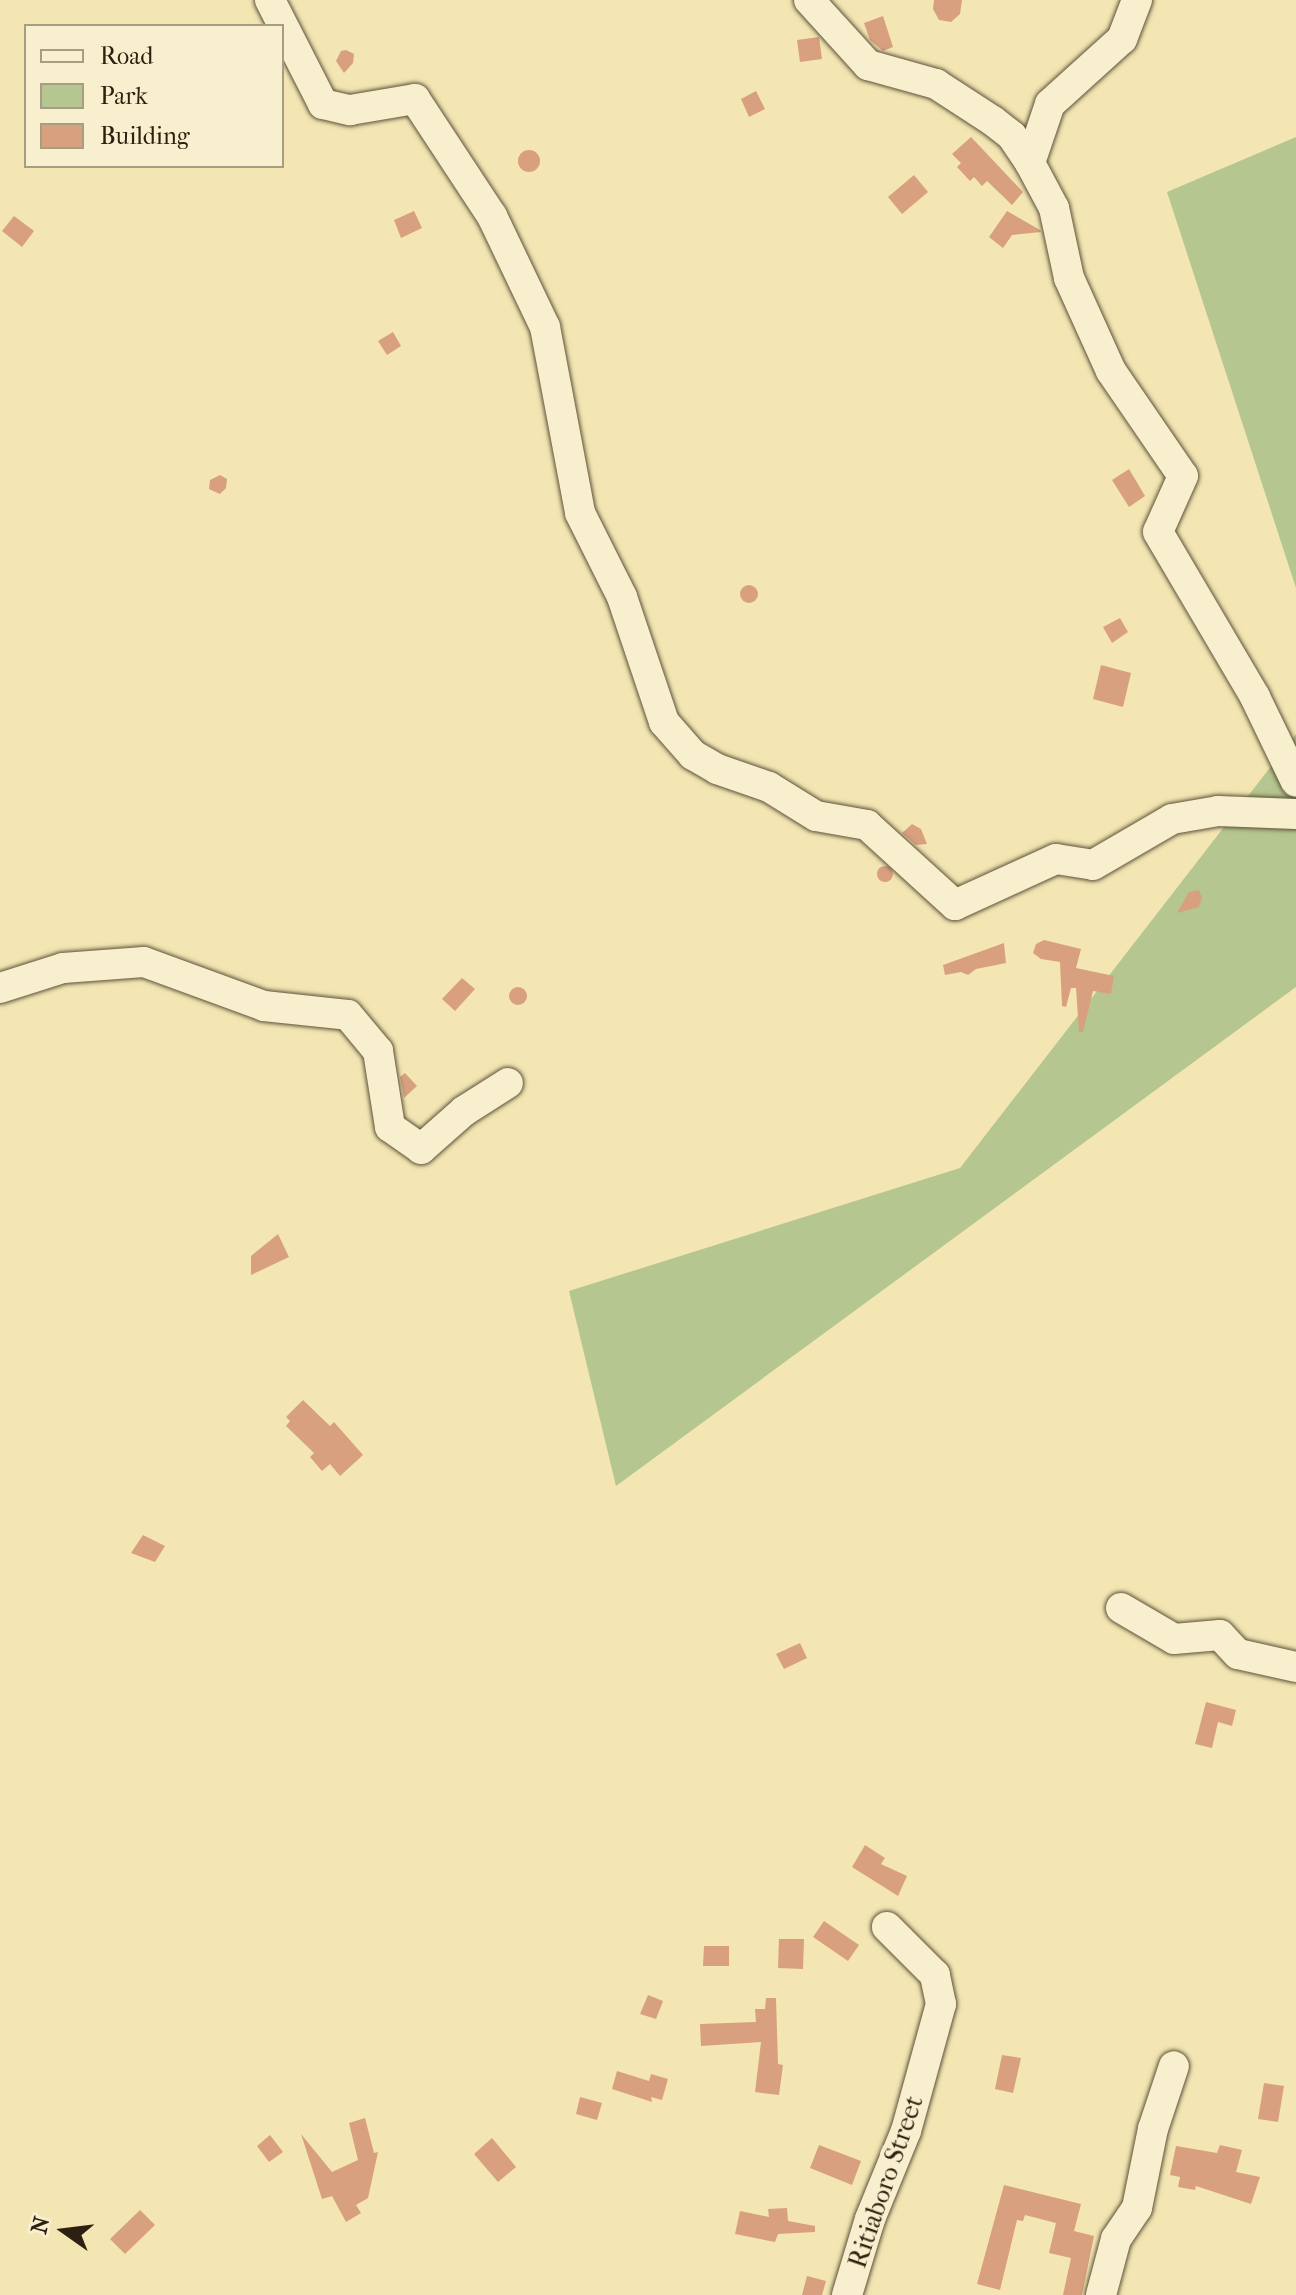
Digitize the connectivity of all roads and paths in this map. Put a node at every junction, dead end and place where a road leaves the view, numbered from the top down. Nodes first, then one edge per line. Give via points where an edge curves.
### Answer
1 (270, 0) edge
2 (809, 0) edge
3 (1137, 0) edge
4 (282, 24) edge
5 (284, 27) edge
6 (1030, 163) junction
7 (1296, 782) edge
8 (1296, 814) edge
9 (0, 988) edge
10 (508, 1083) dead end
11 (1121, 1608) dead end
12 (1296, 1667) edge
13 (887, 1927) dead end
14 (1174, 2066) dead end
15 (847, 2295) edge
16 (1101, 2295) edge

1 - 4 street
2 - 6 street via 868,65 936,84 1012,136
3 - 6 street via 1122,39 1050,104
5 - 8 street via 323,104 350,110 415,99 492,216 545,327 580,513 622,597 664,722 693,755 769,787 816,816 867,825 955,905 1056,859 1093,865 1172,819 1218,811
6 - 7 street via 1054,208 1069,278 1111,371 1183,476 1158,532 1255,697
9 - 10 street via 63,968 144,962 264,1006 348,1015 378,1051 390,1127 421,1149 464,1111
11 - 12 street via 1174,1639 1220,1635 1238,1654
13 - 15 street, Ritiaboro Street via 935,1975 941,2004
14 - 16 street via 1153,2129 1137,2208 1116,2239

